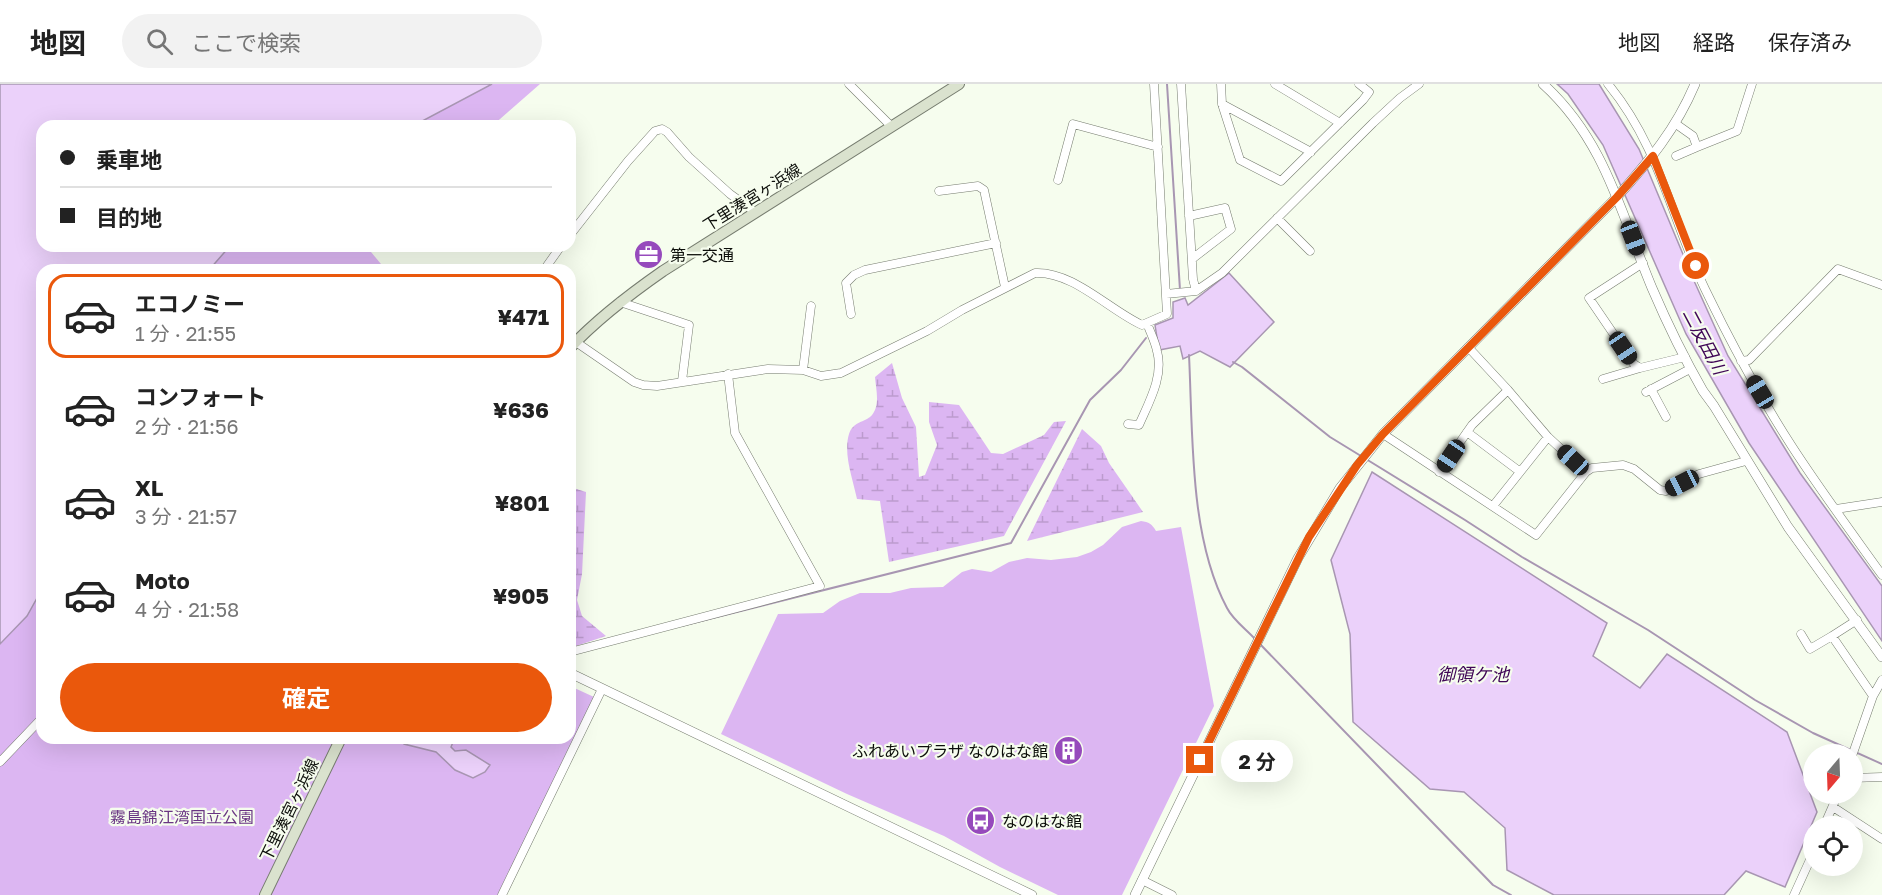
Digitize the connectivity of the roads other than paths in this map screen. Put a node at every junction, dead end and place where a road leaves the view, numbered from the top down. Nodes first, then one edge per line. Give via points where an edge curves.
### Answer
1 (849, 84) edge
2 (959, 84) edge
3 (1154, 84) edge
4 (1181, 84) edge
5 (1221, 84) edge
6 (1275, 84) edge
7 (1359, 84) edge
8 (1419, 84) edge
9 (1608, 84) edge
10 (1695, 84) edge
11 (1752, 84) edge
12 (1547, 85) edge
13 (1222, 104) junction
14 (1340, 123) junction
15 (1676, 124) junction
16 (891, 126) junction
17 (1158, 147) junction
18 (1697, 147) junction
19 (1311, 152) junction
20 (1653, 156) junction
21 (1676, 156) dead end
22 (1058, 180) dead end
23 (939, 190) dead end
24 (1617, 197) junction
25 (755, 212) junction
26 (1189, 216) junction
27 (1277, 218) junction
28 (576, 227) edge
29 (996, 243) junction
30 (1310, 251) dead end
31 (1192, 259) junction
32 (1642, 263) junction
33 (1882, 285) edge
34 (1005, 287) junction
35 (1193, 292) junction
36 (1168, 295) junction
37 (620, 302) junction
38 (811, 306) dead end
39 (851, 314) dead end
40 (1147, 323) junction
41 (576, 339) edge
42 (576, 345) edge
43 (1468, 347) junction
44 (1684, 357) junction
45 (1741, 361) junction
46 (1640, 368) junction
47 (1690, 369) junction
48 (803, 370) junction
49 (728, 374) junction
50 (1603, 379) dead end
51 (681, 381) junction
52 (1508, 390) junction
53 (1666, 417) dead end
54 (1128, 424) dead end
55 (1467, 432) junction
56 (1383, 434) junction
57 (1548, 437) junction
58 (1746, 461) junction
59 (1519, 471) junction
60 (1439, 472) junction
61 (1586, 472) junction
62 (1882, 502) edge
63 (1493, 506) junction
64 (1836, 509) junction
65 (1882, 575) edge
66 (1857, 620) junction
67 (1801, 634) dead end
68 (1832, 636) junction
69 (576, 650) edge
70 (1882, 657) edge
71 (576, 676) edge
72 (1882, 680) edge
73 (602, 689) junction
74 (1873, 696) junction
75 (36, 724) edge
76 (576, 743) edge
77 (338, 744) edge
78 (575, 744) edge
79 (1857, 744) edge
80 (0, 762) edge
81 (1882, 777) edge
82 (1863, 778) edge
83 (1834, 804) edge
84 (1833, 807) junction
85 (1829, 816) edge
86 (1882, 839) edge
87 (1803, 875) edge
88 (1142, 880) junction
89 (265, 895) edge
90 (502, 895) edge
91 (1032, 895) edge
92 (1135, 895) edge
93 (1172, 895) edge
94 (1794, 895) edge

1 - 16 street
2 - 16 main road, 下里湊宮ヶ浜線
3 - 17 street
4 - 26 street
5 - 13 street
6 - 14 street
7 - 14 street via 1369,92
8 - 27 street
9 - 20 street
10 - 15 street
11 - 18 street via 1737,131
12 - 24 street via 1591,142
13 - 19 street
13 - 19 street via 1240,160 1281,181
14 - 19 street
15 - 18 street via 1693,136
15 - 20 street
16 - 25 main road, 下里湊宮ヶ浜線
17 - 22 street via 1073,124
17 - 36 street
18 - 21 street
20 - 24 street
20 - 45 street via 1704,286
23 - 29 street via 978,186 984,190
24 - 32 street
24 - 43 street
25 - 28 street via 689,157 667,132 659,130 628,161
25 - 37 main road, 下里湊宮ヶ浜線
26 - 31 street
26 - 31 street via 1225,208 1231,229
27 - 30 street
27 - 35 street via 1222,273
29 - 34 street
29 - 39 street via 854,275 846,283
31 - 35 street
32 - 44 street
32 - 46 street via 1589,298
33 - 45 street via 1838,269 1749,360
34 - 40 street via 1035,273 1045,273 1099,298 1130,320
34 - 48 street via 842,373 821,376
35 - 36 street
36 - 40 street via 1167,315
37 - 41 main road, 下里湊宮ヶ浜線
37 - 51 street via 689,325
38 - 48 street
40 - 54 street via 1157,351 1158,375 1139,425
42 - 51 street via 634,382 657,386
43 - 52 street
43 - 56 street
44 - 46 street
44 - 47 street
45 - 64 street via 1793,448
46 - 50 street
47 - 53 street via 1649,391
47 - 58 street
48 - 49 street
49 - 51 street
49 - 69 street via 735,433 820,586
52 - 55 street
52 - 57 street
55 - 59 street
55 - 60 street
56 - 60 street
56 - 88 street via 1357,465 1309,537
57 - 59 street
57 - 61 street
58 - 61 street via 1699,474 1666,491 1623,465
58 - 66 street via 1788,527
59 - 63 street
60 - 63 street
61 - 63 street via 1536,535
62 - 64 street
64 - 65 street
66 - 68 street
66 - 70 street
67 - 68 street via 1810,649
68 - 74 street
71 - 73 street
72 - 74 street
73 - 76 street
73 - 91 street
74 - 79 street
75 - 80 street
77 - 89 main road, 下里湊宮ヶ浜線
78 - 90 street
81 - 82 street
83 - 84 street
84 - 85 street
84 - 86 street
87 - 94 street
88 - 92 street
88 - 93 street

